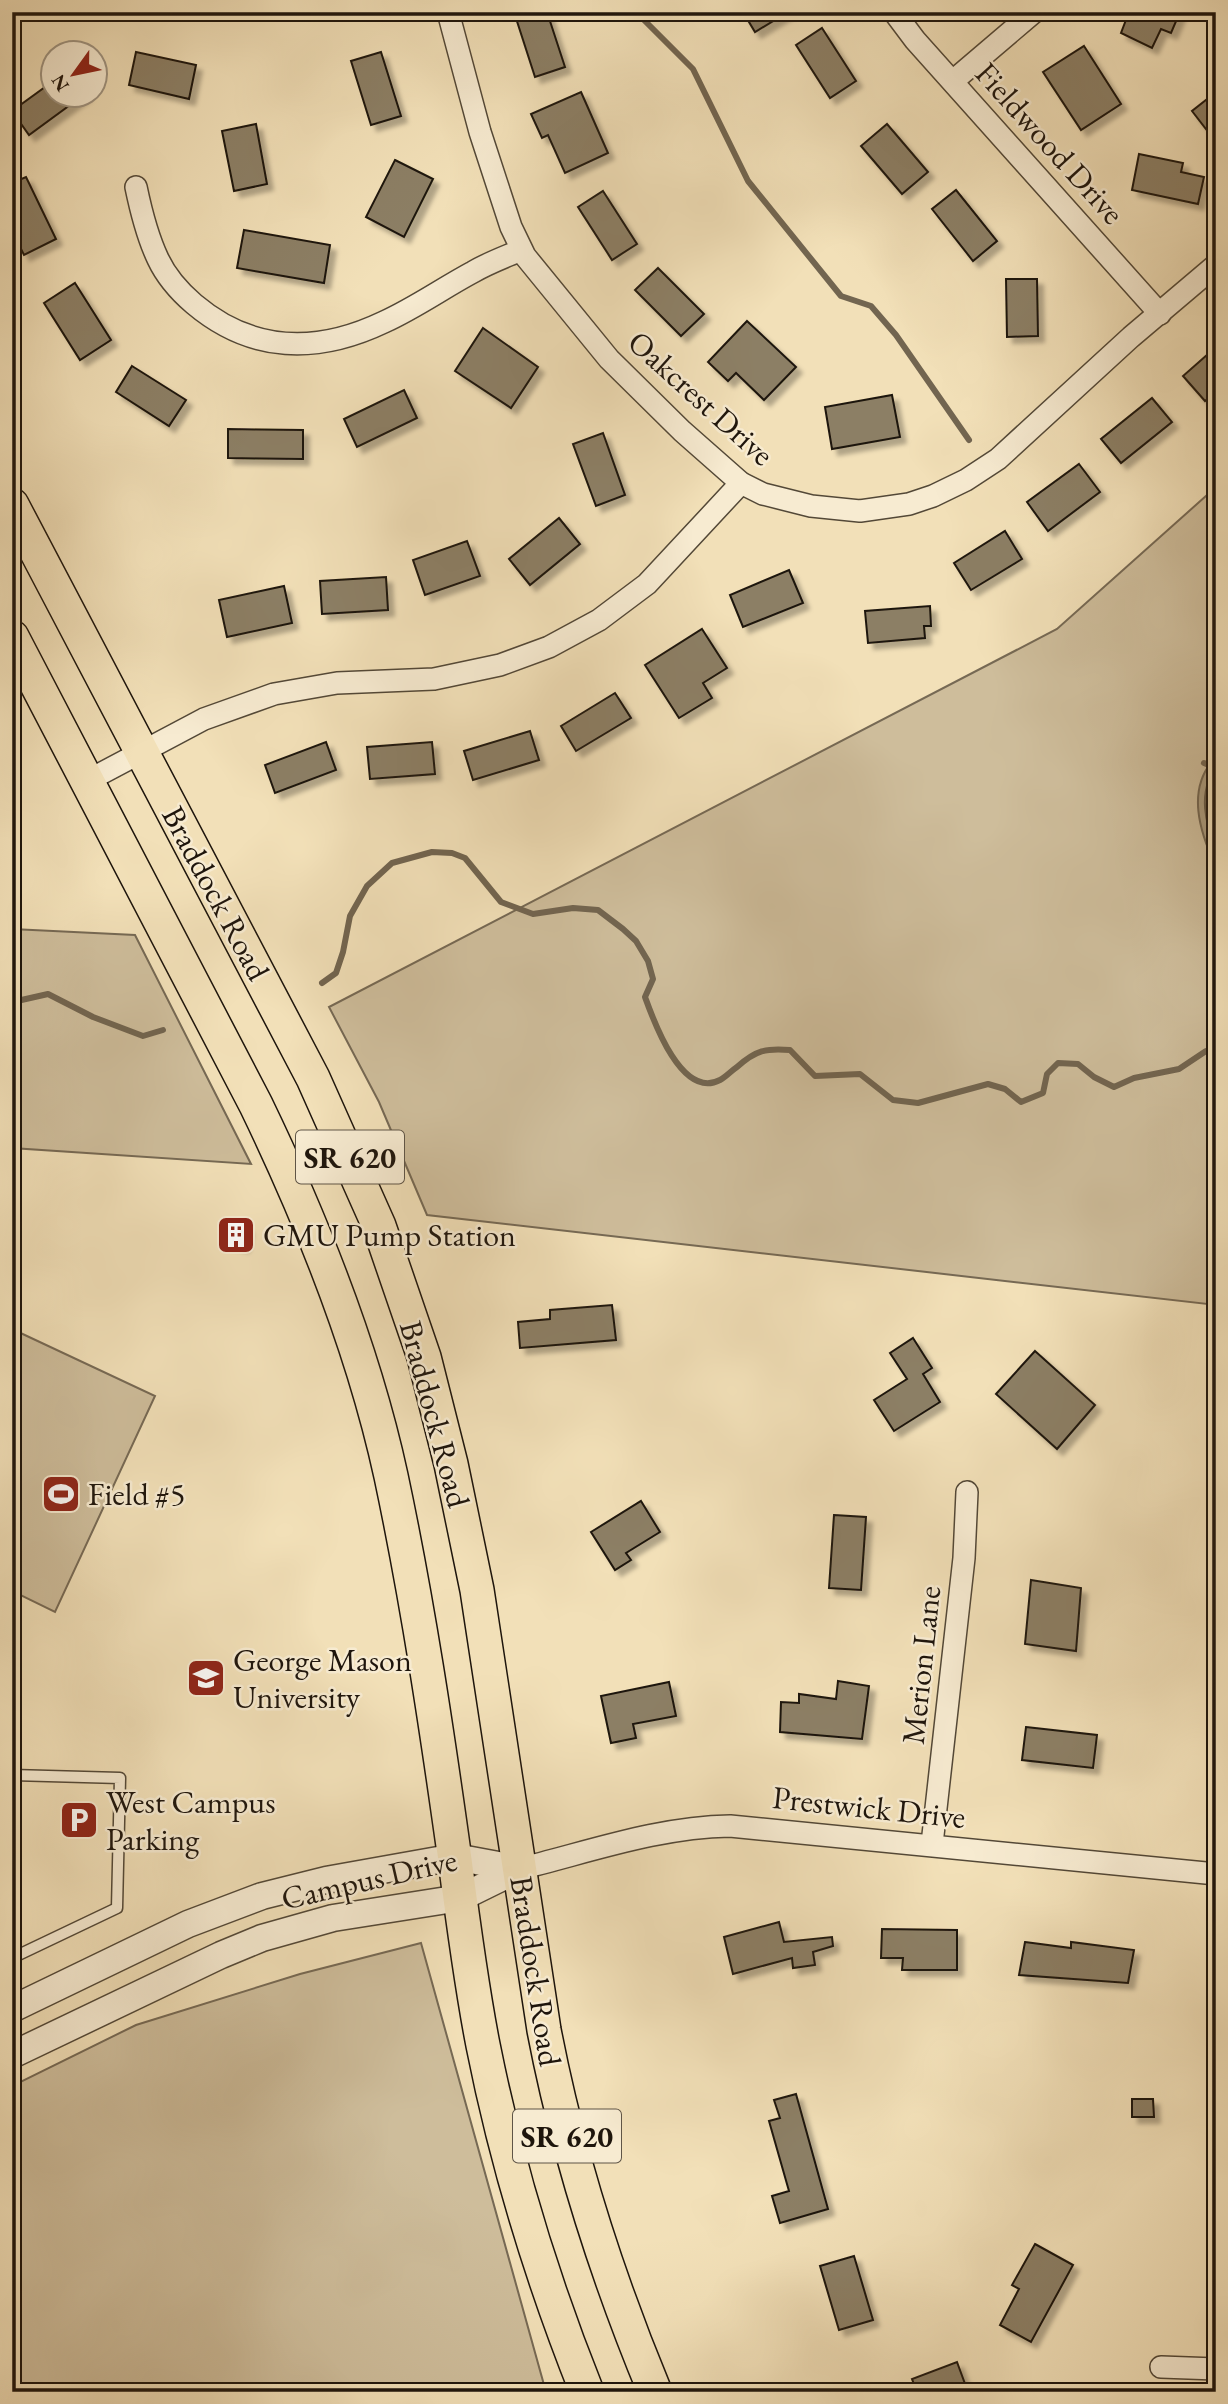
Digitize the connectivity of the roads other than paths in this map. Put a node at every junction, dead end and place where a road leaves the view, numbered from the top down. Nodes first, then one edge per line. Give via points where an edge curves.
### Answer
1 (448, 12) edge
2 (894, 12) edge
3 (1034, 12) edge
4 (953, 81) junction
5 (136, 187) dead end
6 (521, 250) junction
7 (1216, 265) edge
8 (1160, 314) junction
9 (741, 483) junction
10 (12, 505) edge
11 (12, 637) edge
12 (141, 752) junction
13 (87, 780) junction
14 (967, 1492) dead end
15 (12, 1775) edge
16 (932, 1844) junction
17 (454, 1857) junction
18 (519, 1869) junction
19 (1216, 1874) edge
20 (460, 1898) junction
21 (12, 1958) edge
22 (12, 2009) edge
23 (12, 2055) edge
24 (1161, 2367) dead end
25 (1216, 2369) edge
26 (587, 2392) edge
27 (654, 2392) edge

1 - 6 street, Oakcrest Drive via 480,132
2 - 4 street, Fieldwood Drive
3 - 4 street
4 - 8 street, Fieldwood Drive
5 - 6 street via 158,258 186,297 229,330 275,343 324,341 382,323
6 - 9 street, Oakcrest Drive via 609,359
7 - 8 street, Oakcrest Drive
8 - 9 street, Oakcrest Drive via 998,458 933,496 887,509 837,510 764,494
9 - 12 street via 647,584 599,620 549,647 500,665 434,679 337,683 274,694 205,719
10 - 12 main road, Braddock Road / SR 620
11 - 13 main road, Braddock Road / SR 620
12 - 13 street
12 - 18 main road, Braddock Road / SR 620 via 313,1078 379,1226 424,1357 477,1590
13 - 17 main road, Braddock Road / SR 620 via 281,1156 342,1307 390,1474 422,1639
14 - 16 street, Merion Lane via 963,1571
15 - 21 lane via 120,1778 117,1909
16 - 18 street, Prestwick Drive via 705,1826 661,1832
16 - 19 street, Prestwick Drive
17 - 18 street, Campus Drive
17 - 20 main road, Braddock Road / SR 620
17 - 22 street, Campus Drive via 262,1896 188,1924
18 - 20 street, Campus Drive
18 - 27 main road, Braddock Road / SR 620 via 558,2102 609,2277
20 - 23 street, Campus Drive via 333,1918 262,1938
20 - 26 main road, Braddock Road / SR 620 via 483,2045 508,2156 528,2232
24 - 25 street

